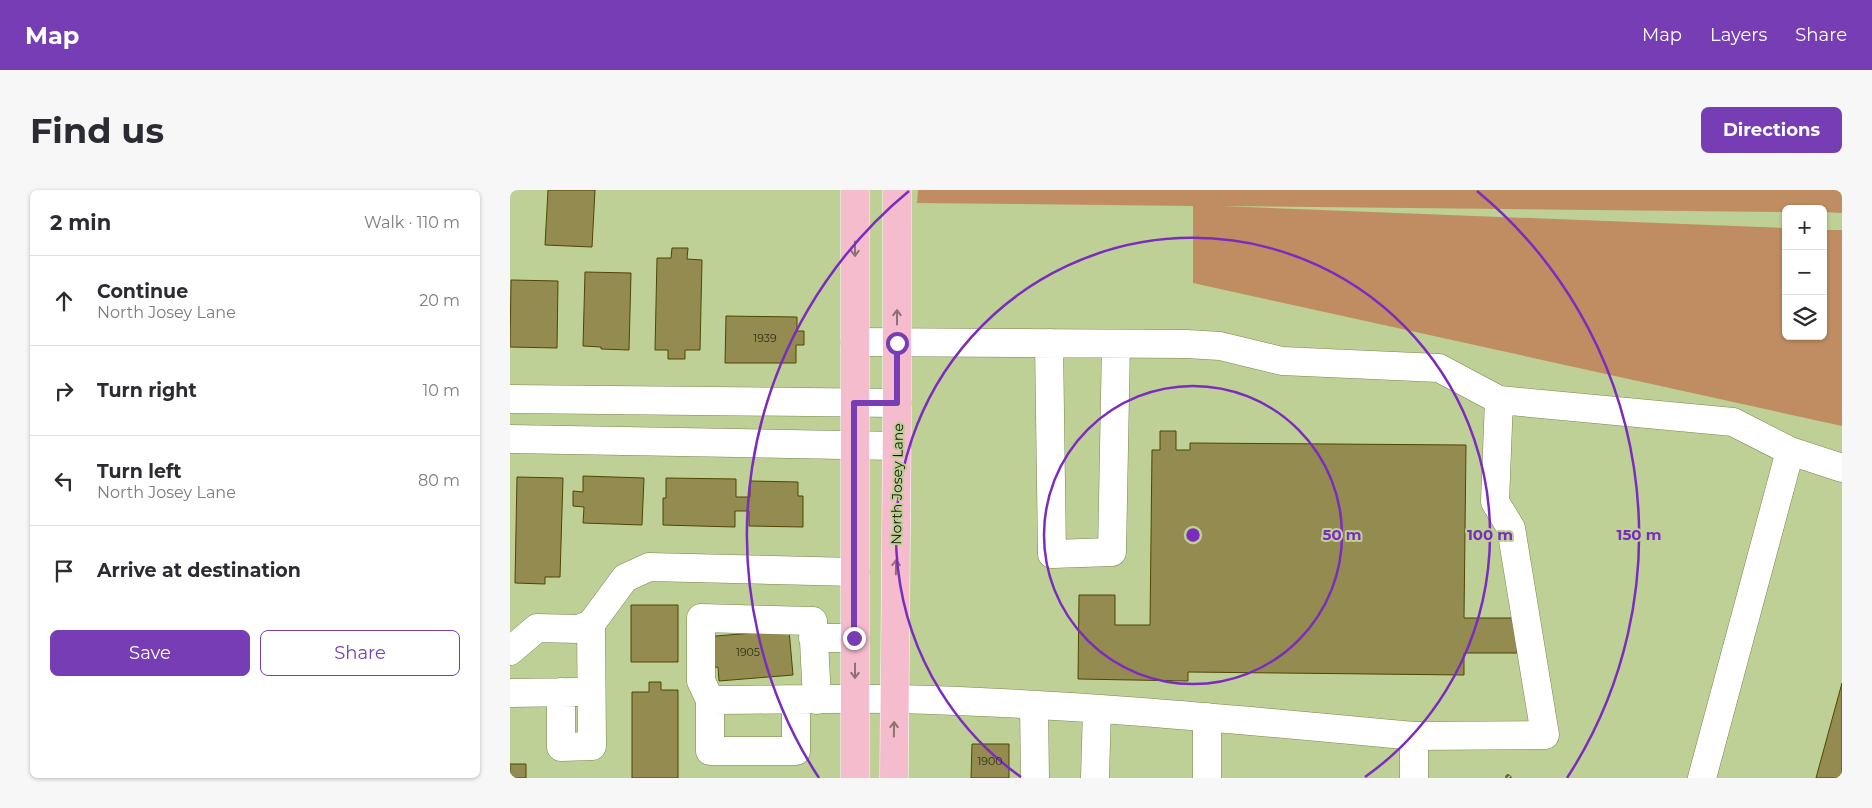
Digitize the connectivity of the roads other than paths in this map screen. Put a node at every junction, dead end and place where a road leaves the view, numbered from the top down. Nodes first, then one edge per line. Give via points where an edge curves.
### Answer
1 (855, 190) edge
2 (897, 190) edge
3 (855, 342) junction
4 (897, 343) junction
5 (1049, 343) junction
6 (1116, 344) junction
7 (510, 398) edge
8 (657, 400) junction
9 (1499, 400) junction
10 (854, 403) junction
11 (897, 403) junction
12 (510, 439) edge
13 (656, 442) junction
14 (854, 446) junction
15 (897, 446) junction
16 (1790, 451) junction
17 (1842, 468) edge
18 (854, 572) junction
19 (591, 624) junction
20 (814, 638) junction
21 (854, 638) junction
22 (510, 652) edge
23 (510, 692) edge
24 (561, 692) junction
25 (592, 692) junction
26 (895, 699) junction
27 (710, 700) junction
28 (806, 700) junction
29 (854, 700) junction
30 (1034, 706) junction
31 (1097, 709) junction
32 (1206, 717) junction
33 (1414, 736) junction
34 (854, 778) edge
35 (894, 778) edge
36 (1035, 778) edge
37 (1095, 778) edge
38 (1207, 778) edge
39 (1414, 778) edge
40 (1702, 778) edge

1 -> 3 main road
4 -> 2 main road, North Josey Lane
3 - 4 lane
3 - 10 main road
4 - 5 lane
4 - 11 main road, North Josey Lane
5 - 6 lane
5 - 6 lane via 1052,554 1112,552
6 - 9 lane via 1220,346 1282,360 1439,368
7 - 8 lane
8 - 10 lane
8 - 13 lane
9 - 16 lane via 1733,422
9 - 33 lane via 1496,502 1511,528 1545,735
10 - 11 lane
10 - 14 main road
11 - 15 main road, North Josey Lane
12 - 13 lane
13 - 14 lane
14 - 15 lane
14 - 18 main road
26 -> 15 main road, North Josey Lane
16 - 17 lane
16 - 40 lane
18 - 19 lane via 649,568 625,578
18 - 21 main road
19 - 22 lane via 578,629 537,628
19 - 25 lane
20 - 21 lane
20 - 27 lane via 813,621 701,618 702,680
20 - 28 lane
21 -> 29 main road
23 - 24 lane
24 - 25 lane
24 - 25 lane via 561,747 592,746
26 - 29 lane
26 - 30 lane
35 -> 26 main road, North Josey Lane
27 - 28 lane
27 - 28 lane via 710,751 796,751
28 - 29 lane
29 - 34 main road
30 - 31 lane
30 - 36 lane
31 - 32 lane
31 - 37 lane
32 - 33 lane
32 - 38 lane
33 - 39 lane

